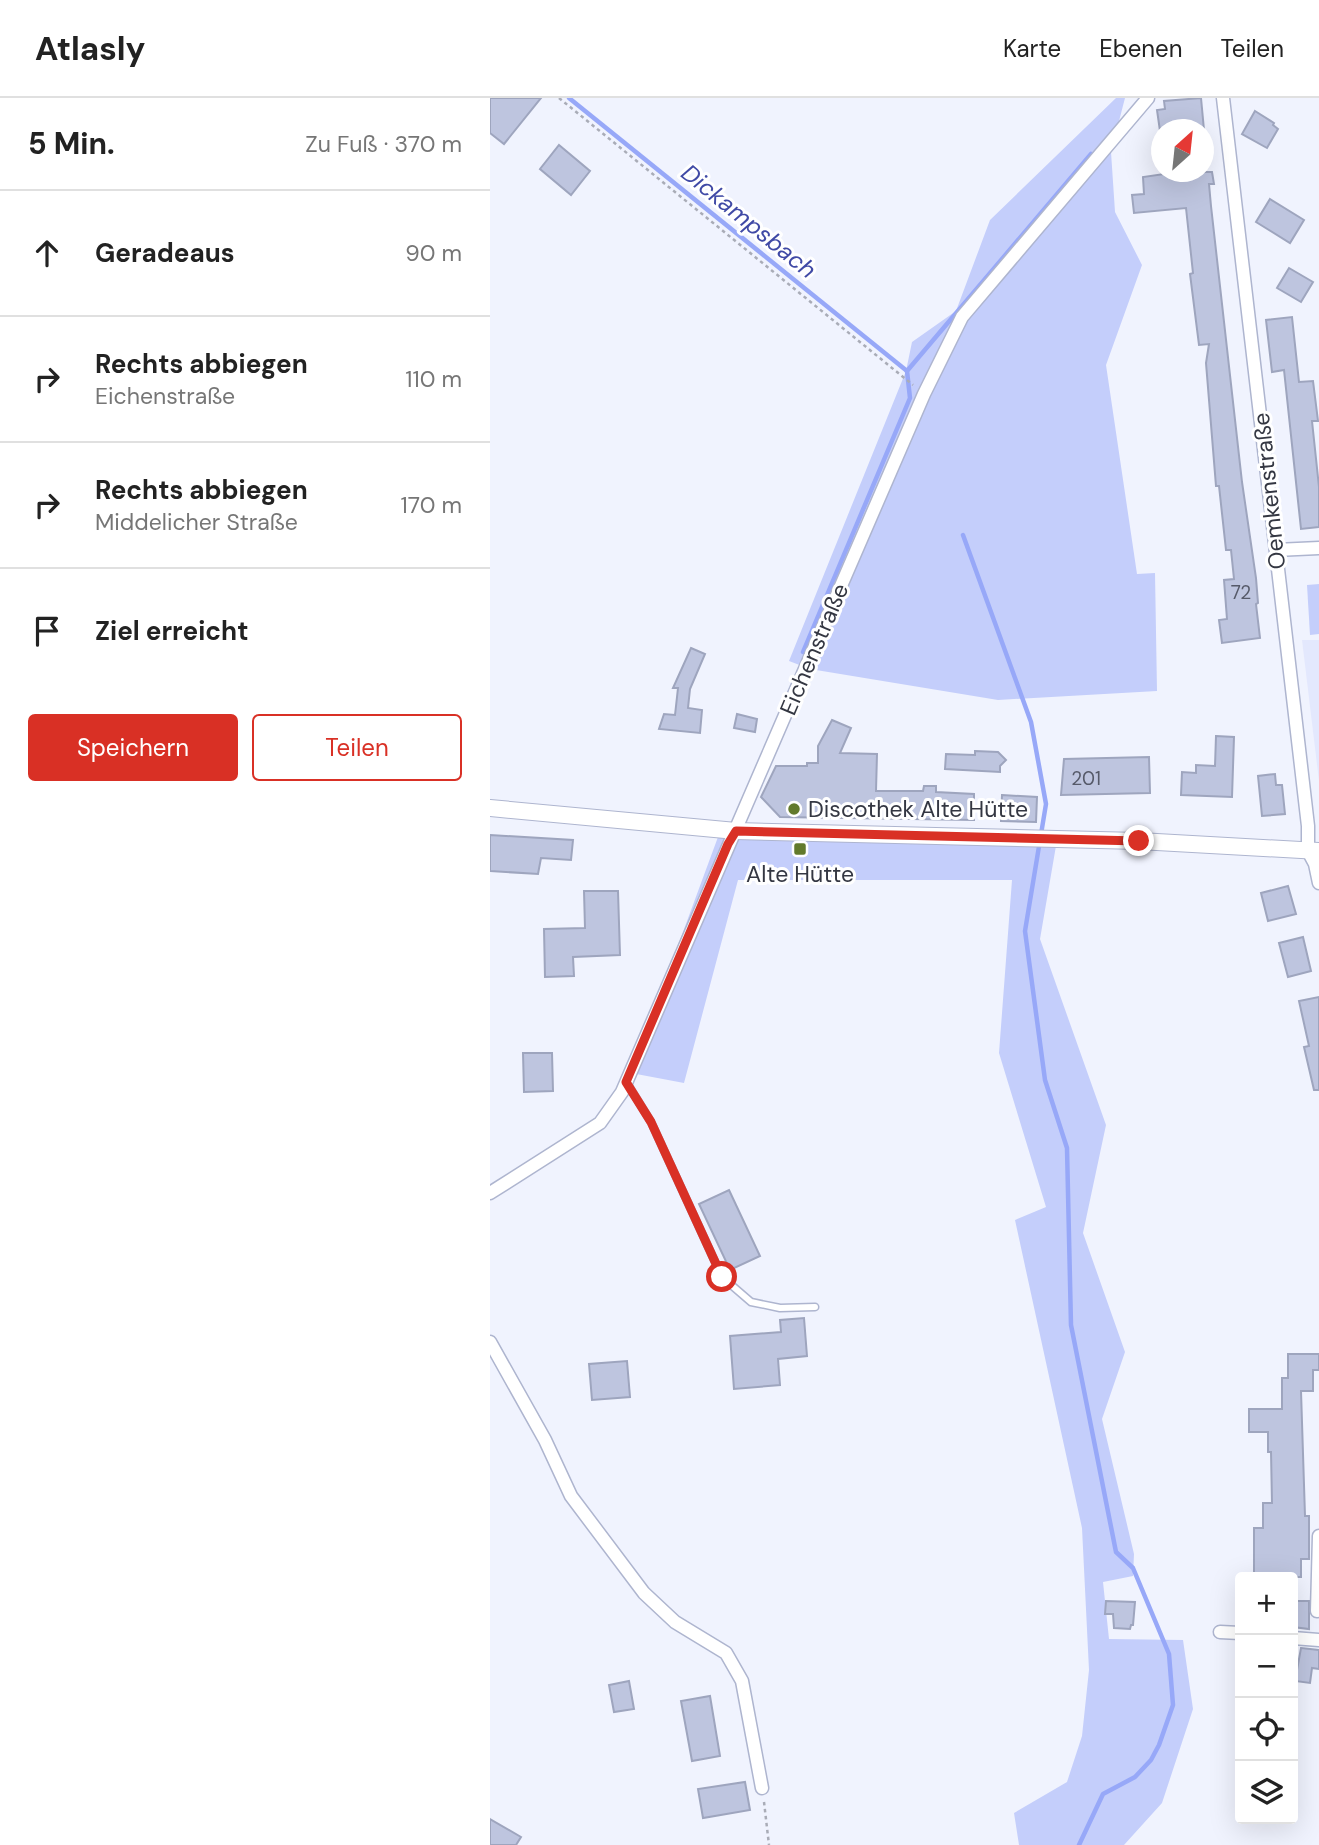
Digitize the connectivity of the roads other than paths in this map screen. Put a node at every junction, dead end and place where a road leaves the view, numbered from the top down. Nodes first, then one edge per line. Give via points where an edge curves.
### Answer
1 (1148, 98) edge
2 (1223, 98) edge
3 (1319, 548) edge
4 (1276, 550) junction
5 (490, 808) edge
6 (736, 831) junction
7 (1314, 851) edge
8 (1319, 883) edge
9 (626, 1082) junction
10 (490, 1193) edge
11 (815, 1307) dead end
12 (490, 1342) edge
13 (1319, 1536) edge
14 (1317, 1611) edge
15 (1220, 1632) dead end
16 (1235, 1633) edge
17 (1298, 1638) edge
18 (1319, 1640) edge
19 (762, 1788) road end

1 - 6 street, Eichenstraße via 962,317 924,394
2 - 4 street, Oemkenstraße
3 - 4 street
4 - 7 street, Oemkenstraße
5 - 6 street
6 - 7 street via 1139,841
6 - 9 street, Eichenstraße
7 - 8 street, Oemkenstraße
9 - 10 street, Eichenstraße via 600,1123
9 - 11 lane via 651,1122 722,1277 751,1302 780,1308
12 - 19 street via 587,1518 644,1593 675,1622 726,1653 742,1681
13 - 14 street
15 - 16 street
17 - 18 street

